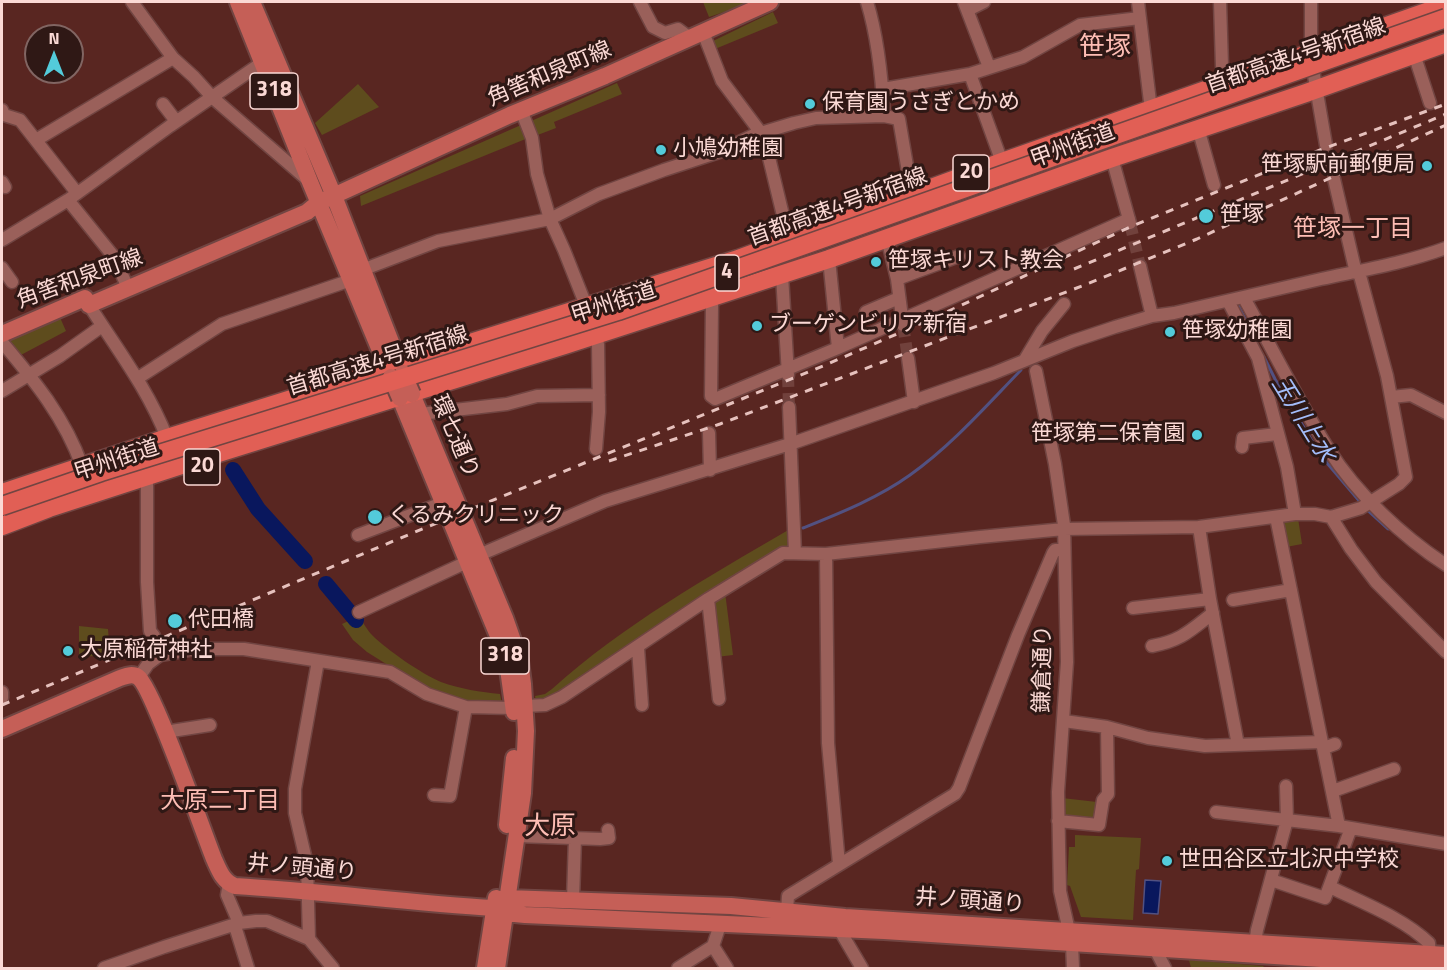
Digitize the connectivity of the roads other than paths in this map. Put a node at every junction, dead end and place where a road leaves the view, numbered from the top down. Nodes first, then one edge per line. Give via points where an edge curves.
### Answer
1 (132, 2) edge
2 (238, 2) edge
3 (252, 2) edge
4 (640, 2) edge
5 (770, 2) edge
6 (867, 2) edge
7 (984, 2) edge
8 (1138, 2) edge
9 (1220, 2) edge
10 (1311, 2) edge
11 (1446, 5) edge
12 (966, 6) edge
13 (1446, 11) edge
14 (1140, 18) junction
15 (1446, 18) edge
16 (1446, 30) edge
17 (697, 35) junction
18 (1446, 36) edge
19 (1446, 43) edge
20 (1407, 53) junction
21 (1311, 55) junction
22 (172, 58) junction
23 (263, 62) junction
24 (989, 67) junction
25 (970, 74) junction
26 (1225, 84) junction
27 (1315, 86) junction
28 (883, 89) junction
29 (213, 98) junction
30 (1430, 103) dead end
31 (163, 104) dead end
32 (2, 110) edge
33 (521, 110) junction
34 (1151, 110) junction
35 (884, 116) junction
36 (176, 121) junction
37 (1198, 128) junction
38 (761, 132) junction
39 (36, 140) junction
40 (1326, 145) tunnel mouth
41 (1112, 158) junction
42 (1002, 162) junction
43 (1334, 179) tunnel mouth
44 (318, 180) junction
45 (1214, 185) dead end
46 (912, 195) junction
47 (73, 196) junction
48 (328, 205) junction
49 (550, 219) junction
50 (4, 233) edge
51 (887, 238) junction
52 (789, 240) junction
53 (1446, 248) edge
54 (959, 256) dead end
55 (738, 259) junction
56 (829, 259) junction
57 (1140, 266) tunnel mouth
58 (2, 268) edge
59 (1358, 273) junction
60 (357, 275) junction
61 (782, 275) junction
62 (897, 279) junction
63 (12, 282) dead end
64 (760, 282) junction
65 (128, 288) junction
66 (899, 298) junction
67 (1236, 299) junction
68 (1064, 304) dead end
69 (89, 305) junction
70 (712, 305) junction
71 (587, 308) junction
72 (867, 312) dead end
73 (1152, 316) junction
74 (903, 322) junction
75 (102, 326) junction
76 (1042, 331) junction
77 (2, 334) edge
78 (2, 342) edge
79 (598, 344) junction
80 (838, 348) junction
81 (1045, 353) junction
82 (908, 358) tunnel mouth
83 (1024, 361) junction
84 (396, 371) junction
85 (1035, 371) dead end
86 (788, 372) junction
87 (30, 375) junction
88 (138, 378) junction
89 (2, 391) edge
90 (599, 395) junction
91 (1391, 397) junction
92 (914, 402) junction
93 (410, 403) junction
94 (789, 407) tunnel mouth
95 (1446, 413) edge
96 (709, 434) dead end
97 (1277, 434) junction
98 (167, 438) junction
99 (790, 444) junction
100 (1242, 447) dead end
101 (596, 449) dead end
102 (82, 466) junction
103 (710, 470) junction
104 (147, 484) junction
105 (2, 493) edge
106 (2, 500) edge
107 (442, 503) junction
108 (1366, 504) junction
109 (2, 506) edge
110 (1295, 514) junction
111 (1276, 517) junction
112 (1331, 517) junction
113 (2, 518) edge
114 (1199, 527) junction
115 (2, 528) edge
116 (1064, 529) junction
117 (358, 535) dead end
118 (795, 548) junction
119 (1064, 550) junction
120 (826, 554) junction
121 (473, 558) junction
122 (1446, 565) edge
123 (1291, 590) junction
124 (708, 599) junction
125 (1210, 599) junction
126 (1233, 600) dead end
127 (1133, 608) dead end
128 (359, 612) dead end
129 (1213, 613) junction
130 (1152, 646) dead end
131 (638, 648) junction
132 (1446, 652) edge
133 (160, 655) junction
134 (318, 661) junction
135 (138, 677) junction
136 (2, 692) edge
137 (2, 698) edge
138 (719, 699) dead end
139 (642, 705) dead end
140 (466, 707) junction
141 (519, 707) junction
142 (1064, 721) junction
143 (210, 725) dead end
144 (1107, 727) junction
145 (2, 729) edge
146 (165, 732) junction
147 (1238, 745) junction
148 (1327, 745) junction
149 (1394, 769) dead end
150 (1286, 786) dead end
151 (1332, 792) junction
152 (434, 795) dead end
153 (1216, 812) dead end
154 (1059, 820) junction
155 (1287, 820) junction
156 (1345, 827) junction
157 (608, 830) dead end
158 (517, 836) junction
159 (575, 838) junction
160 (1446, 844) edge
161 (839, 864) junction
162 (1270, 880) junction
163 (229, 883) junction
164 (1330, 887) junction
165 (309, 890) junction
166 (573, 900) junction
167 (596, 901) junction
168 (502, 906) junction
169 (787, 912) junction
170 (628, 920) junction
171 (237, 924) junction
172 (720, 925) junction
173 (839, 929) junction
174 (1071, 937) junction
175 (309, 939) junction
176 (1255, 944) junction
177 (713, 946) junction
178 (1155, 949) junction
179 (1438, 955) edge
180 (137, 962) edge
181 (1446, 967) edge
182 (497, 968) edge
183 (104, 969) edge
184 (248, 969) edge
185 (333, 969) edge
186 (678, 969) edge
187 (727, 969) edge
188 (862, 969) edge
189 (1073, 969) edge
190 (1165, 969) edge

1 - 22 street
2 - 23 main road, 318
3 - 44 main road, 318
4 - 17 street via 653,27 664,33 678,29
5 - 17 main road, 角筈和泉町線
6 - 28 street
7 - 12 street
8 - 14 street
9 - 26 street
10 - 21 street
11 - 21 highway, 20
12 - 24 street
13 - 21 highway, 甲州街道 / 20
14 - 24 street via 1080,25 1023,57
14 - 34 street
15 - 109 highway, 首都高速4号新宿線 / 4, bridge via 660,297
16 - 113 highway, 首都高速4号新宿線 / 4, bridge via 643,314
17 - 33 main road, 角筈和泉町線
17 - 38 street via 722,81
18 - 20 highway, 甲州街道 / 20
19 - 20 highway, 20
20 - 27 highway, 甲州街道 / 20
20 - 30 street
21 - 26 highway, 甲州街道 / 20
21 - 27 street
22 - 29 street
22 - 39 street
23 - 29 street
23 - 44 main road, 318
24 - 25 street
25 - 28 street
25 - 42 street
26 - 34 highway, 甲州街道 / 20
27 - 37 highway, 甲州街道 / 20
27 - 40 street
28 - 35 street
29 - 36 street
29 - 44 street
31 - 36 street
32 - 39 street via 4,115 20,120
33 - 48 main road, 角筈和泉町線
33 - 49 street via 532,138
34 - 42 highway, 甲州街道 / 20
35 - 38 street via 816,118
35 - 46 street via 899,119
36 - 47 street
37 - 41 highway, 甲州街道 / 20
37 - 45 street
38 - 49 street via 719,152 599,194
38 - 52 street
39 - 47 street
41 - 51 highway, 甲州街道 / 20
41 - 74 street via 1130,221
42 - 46 highway, 甲州街道 / 20
43 - 59 street
44 - 48 main road, 318
46 - 52 highway, 甲州街道 / 20
47 - 50 street
47 - 65 street via 114,257
48 - 60 main road, 環七通り / 318
48 - 65 main road, 角筈和泉町線
49 - 60 street via 438,241
49 - 71 street
51 - 56 highway, 甲州街道 / 20
51 - 62 street
52 - 55 highway, 甲州街道 / 20
53 - 59 street
54 - 62 street
55 - 71 highway
55 - 106 highway, 甲州街道 / 20 via 654,294 559,326
56 - 61 highway, 甲州街道 / 20
56 - 80 street
57 - 73 street
58 - 63 street
59 - 67 street
59 - 91 street
60 - 84 main road, 環七通り / 318
60 - 88 street via 222,324
61 - 64 highway, 甲州街道 / 20
61 - 86 street
62 - 66 street
64 - 70 highway, 20
64 - 115 highway, 甲州街道 / 20 via 49,508
65 - 69 main road, 角筈和泉町線
66 - 72 street
66 - 74 street
67 - 73 street
67 - 97 street via 1258,358
67 - 108 street
68 - 76 street
69 - 75 street
69 - 77 main road, 角筈和泉町線 via 85,298
70 - 79 highway, 20
70 - 86 street via 711,396 715,399
71 - 84 highway
73 - 81 street
74 - 80 street
75 - 87 street
75 - 88 street
76 - 81 street
76 - 83 street
78 - 87 street
79 - 90 street
79 - 93 highway, 20
80 - 86 street
81 - 83 street
82 - 92 street
83 - 92 street
84 - 93 main road, 環七通り / 318, bridge
84 - 98 highway
85 - 116 street, 鎌倉通り
87 - 89 street
87 - 102 street via 56,410
88 - 98 street
90 - 93 street via 537,396 507,404
90 - 101 street
91 - 95 street via 1410,395
91 - 108 street via 1406,477
92 - 99 street
93 - 104 highway, 20
93 - 107 main road, 環七通り / 318
93 - 121 main road, 環七通り / 318
94 - 99 street
96 - 103 street
97 - 100 street via 1243,438
97 - 110 street
98 - 102 highway
99 - 103 street
99 - 118 street
102 - 105 highway
103 - 121 street via 605,501
104 - 115 highway, 20
104 - 133 street via 150,630
107 - 117 street
107 - 121 main road, 環七通り / 318
108 - 112 street
108 - 122 street
110 - 111 street
110 - 112 street
111 - 114 street
111 - 123 street
112 - 132 street via 1376,582
114 - 116 street
114 - 125 street
116 - 119 street, 鎌倉通り
116 - 120 street
118 - 120 street
118 - 124 street
119 - 142 street, 鎌倉通り
119 - 161 street via 1053,553 955,794
120 - 161 street via 828,743
121 - 128 street
121 - 141 main road, 環七通り / 318 via 511,632 520,662
123 - 126 street
123 - 148 street
124 - 131 street
124 - 138 street
125 - 127 street
125 - 129 street
129 - 130 street via 1187,634
129 - 147 street
131 - 139 street
131 - 141 street via 551,703
133 - 134 street via 194,649 244,649
133 - 135 street
134 - 140 street via 390,672 427,694
134 - 165 street via 295,789 295,813
135 - 145 main road via 120,678
135 - 146 main road, 井ノ頭通り
136 - 137 street
140 - 141 street
140 - 152 street via 450,796
141 - 158 main road, 環七通り / 318 via 526,754
141 - 168 main road, 環七通り / 318
142 - 144 street
142 - 154 street, 鎌倉通り
143 - 146 street
144 - 147 street via 1176,743
144 - 154 street via 1108,794 1103,800 1099,825
146 - 163 main road, 井ノ頭通り via 214,859
147 - 148 street
148 - 151 street
149 - 151 street
150 - 155 street
151 - 156 street
153 - 155 street
154 - 174 street, 鎌倉通り via 1060,891
155 - 156 street
155 - 162 street
156 - 160 street
156 - 164 street
157 - 159 street via 609,838
158 - 159 street
158 - 168 main road, 環七通り / 318
159 - 166 street
161 - 169 street via 788,896
162 - 164 street via 1325,898
162 - 176 street
163 - 165 main road, 井ノ頭通り
163 - 171 street via 227,895
164 - 179 street via 1400,922 1425,938
165 - 168 main road, 井ノ頭通り via 403,902
165 - 175 street
166 - 167 main road, 井ノ頭通り
166 - 168 main road, 井ノ頭通り
167 - 169 main road, 井ノ頭通り
167 - 170 main road via 591,907 594,910
168 - 170 main road, 井ノ頭通り
168 - 182 main road, 環七通り / 318
169 - 174 main road, 井ノ頭通り
170 - 172 main road, 井ノ頭通り
171 - 175 street via 267,921
171 - 180 street
171 - 184 street
172 - 173 main road, 井ノ頭通り
172 - 177 street
173 - 174 main road, 井ノ頭通り
173 - 188 street
174 - 176 main road, 井ノ頭通り
174 - 178 main road, 井ノ頭通り
174 - 189 street, 鎌倉通り
175 - 185 street
176 - 179 main road, 井ノ頭通り
177 - 186 street
177 - 187 street
178 - 181 main road, 井ノ頭通り
178 - 190 street
180 - 183 street

